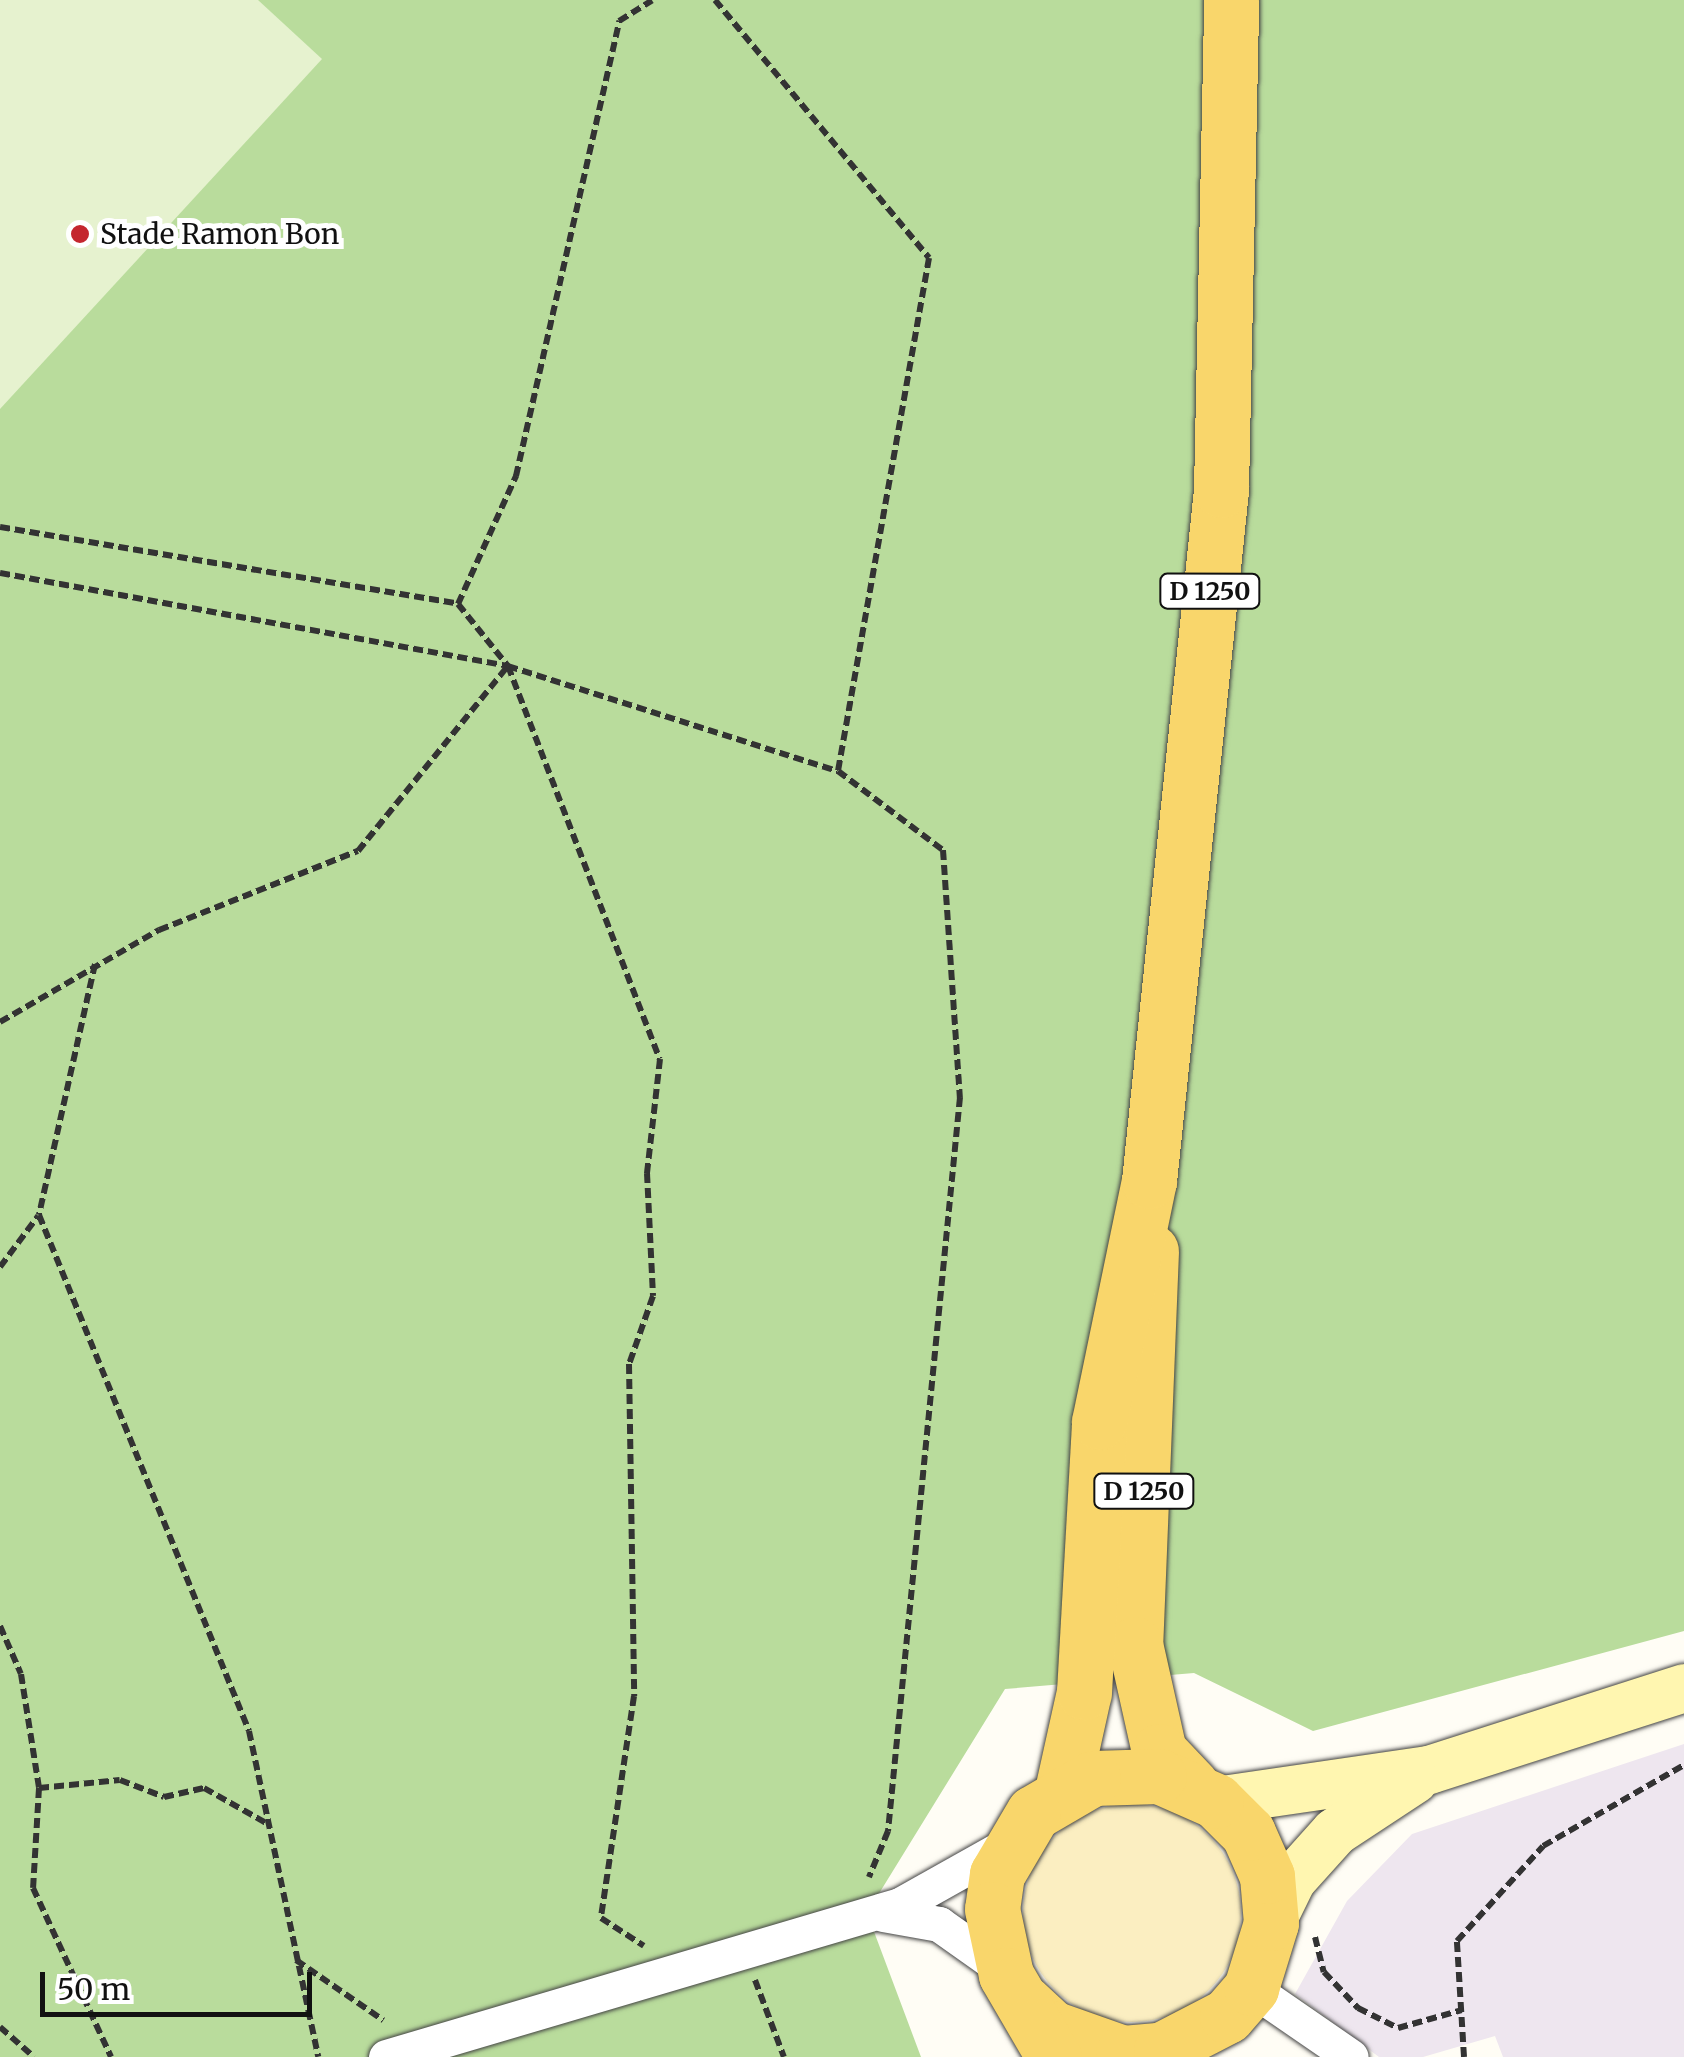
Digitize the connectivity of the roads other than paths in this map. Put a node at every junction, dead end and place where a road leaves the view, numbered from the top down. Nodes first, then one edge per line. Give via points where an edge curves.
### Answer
1 (1231, 0) edge
2 (1148, 1180) junction
3 (1684, 1688) edge
4 (1429, 1770) junction
5 (1062, 1791) junction
6 (1204, 1793) junction
7 (1011, 1841) junction
8 (860, 1915) junction
9 (1294, 1920) junction
10 (1014, 1987) junction
11 (1251, 1988) junction
12 (1158, 2054) edge
13 (386, 2057) edge
14 (1054, 2057) edge
15 (1351, 2057) edge

1 - 2 main road, D 1250 via 1221,490
2 - 5 main road, D 1250 via 1099,1422 1084,1692
2 - 6 main road, D 1250 via 1154,1327 1135,1644 1160,1752
3 - 4 main road
4 - 6 main road
4 - 9 main road via 1335,1832 1292,1880
5 - 6 main road via 1126,1772
5 - 7 main road
6 - 9 main road via 1248,1834
7 - 8 street via 944,1886
7 - 10 main road via 992,1910
8 - 10 street via 939,1924
8 - 13 street
9 - 11 main road
10 - 12 main road via 1086,2045
10 - 14 main road
11 - 12 main road via 1227,2016
11 - 15 street

